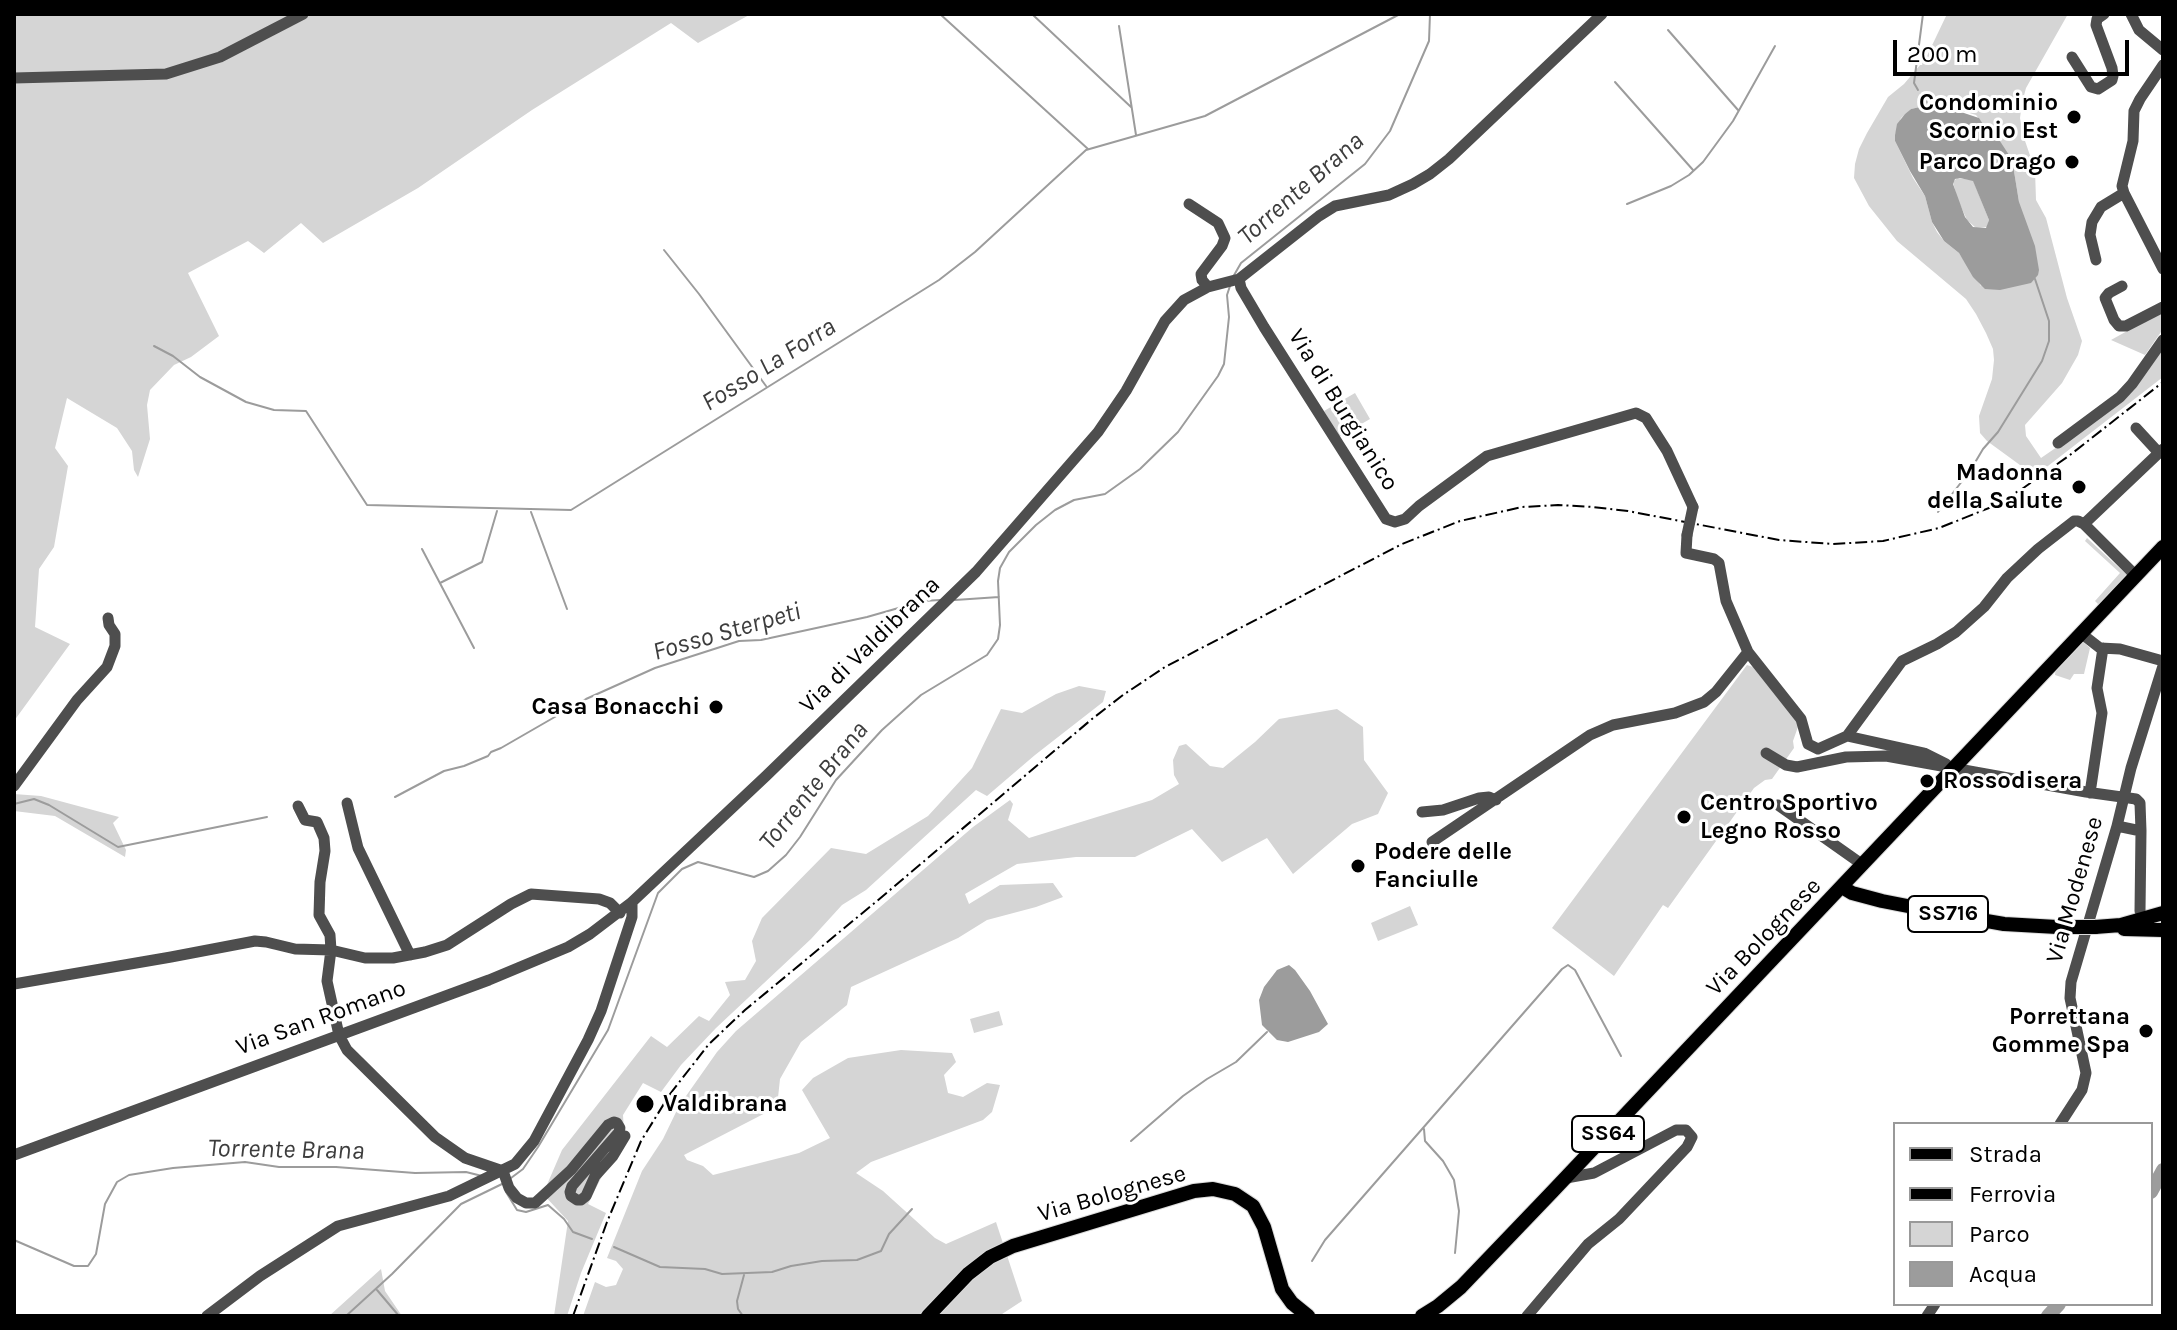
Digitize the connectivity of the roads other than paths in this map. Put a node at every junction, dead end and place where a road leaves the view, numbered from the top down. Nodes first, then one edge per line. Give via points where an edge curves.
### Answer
1 (303, 14) edge
2 (1602, 14) edge
3 (2104, 14) edge
4 (2131, 14) edge
5 (2163, 50) edge
6 (2072, 57) dead end
7 (2163, 65) edge
8 (14, 78) edge
9 (2124, 193) junction
10 (1189, 204) dead end
11 (2096, 260) dead end
12 (2162, 266) edge
13 (1238, 280) junction
14 (2122, 286) dead end
15 (1208, 287) junction
16 (2163, 307) edge
17 (2163, 340) edge
18 (2136, 428) dead end
19 (2058, 443) dead end
20 (2161, 451) edge
21 (2084, 524) junction
22 (2163, 547) edge
23 (2136, 576) junction
24 (108, 618) dead end
25 (2082, 634) junction
26 (2103, 648) junction
27 (1748, 652) junction
28 (2163, 664) edge
29 (1847, 736) junction
30 (1766, 753) dead end
31 (1953, 769) junction
32 (14, 786) edge
33 (2090, 793) junction
34 (2124, 796) junction
35 (1496, 800) junction
36 (347, 803) dead end
37 (1778, 805) dead end
38 (298, 806) dead end
39 (1422, 812) dead end
40 (2117, 826) junction
41 (2141, 831) junction
42 (1432, 842) dead end
43 (1863, 865) junction
44 (1842, 887) junction
45 (632, 902) junction
46 (2140, 911) dead end
47 (620, 913) junction
48 (2163, 913) edge
49 (2095, 927) junction
50 (2163, 930) edge
51 (331, 950) junction
52 (410, 955) junction
53 (14, 984) edge
54 (339, 1035) junction
55 (2061, 1122) edge
56 (625, 1136) dead end
57 (14, 1155) edge
58 (503, 1171) junction
59 (1566, 1178) junction
60 (207, 1316) edge
61 (928, 1316) edge
62 (1308, 1316) edge
63 (1422, 1316) edge
64 (1527, 1316) edge

1 - 8 street via 220,57 166,74
2 - 13 street, Via di Valdibrana via 1430,174 1389,195 1335,206
3 - 6 street via 2096,25 2112,80 2091,87
4 - 5 street via 2139,30
7 - 9 street via 2134,111
9 - 11 street via 2101,207 2092,222
9 - 12 street
10 - 15 street via 1218,223 1225,238 1201,274
13 - 15 street, Via di Valdibrana
13 - 27 street, Via di Burgianico, bridge via 1344,456 1386,519 1395,522 1487,456 1641,414 1667,451 1693,507 1686,553 1719,563 1726,601
14 - 16 street via 2105,298 2119,326
15 - 45 street, Via di Valdibrana via 1174,311 1098,432 976,572
17 - 19 street via 2120,397
18 - 20 street
20 - 21 street
21 - 23 street
21 - 29 street via 2074,521 2033,552 1956,632 1900,663
22 - 23 main road, Via Bolognese
23 - 25 main road, Via Bolognese
24 - 32 street via 115,646 107,667
25 - 26 street
25 - 31 main road, Via Bolognese
26 - 28 street
26 - 33 street via 2097,692 2102,713
27 - 29 street, Via di Burgianico via 1801,719 1811,746 1824,749
27 - 35 street via 1704,702 1597,731
28 - 34 street, Via Modenese
29 - 31 street, Via di Burgianico via 1924,753
30 - 31 street via 1797,767 1878,756
31 - 33 street
31 - 43 main road, Via Bolognese
33 - 34 street
34 - 40 street, Via Modenese
34 - 41 street via 2140,803
35 - 39 street via 1479,798
35 - 42 street
36 - 52 street via 358,848
37 - 43 street
38 - 51 street via 305,820 317,822 324,838 318,910
40 - 41 street
40 - 55 street, Via Modenese via 2070,987 2085,1079
41 - 46 street
43 - 44 main road, Via Bolognese
44 - 49 main road, SS716, bridge via 1882,901 1989,922
44 - 59 main road, Via Bolognese / SS64
45 - 47 street, Via San Romano
45 - 58 street via 601,1011 573,1072 534,1141
47 - 52 street via 599,899 531,894 447,945
47 - 54 street, Via San Romano via 548,956
48 - 49 main road, SS716
49 - 50 main road
51 - 52 street via 365,958
51 - 53 street via 244,942
51 - 54 street via 327,981
54 - 57 street, Via San Romano
54 - 58 street via 347,1050 435,1137 465,1158
56 - 58 street via 581,1200 571,1196 572,1186 619,1132 617,1123 608,1125 540,1200 521,1202
58 - 60 street via 449,1196 338,1226
59 - 63 main road, Via Bolognese / SS64 via 1461,1287
59 - 64 street via 1594,1173 1676,1130 1686,1130 1692,1137
61 - 62 main road, Via Bolognese via 968,1274 998,1252 1213,1189 1235,1194 1253,1206 1282,1289

